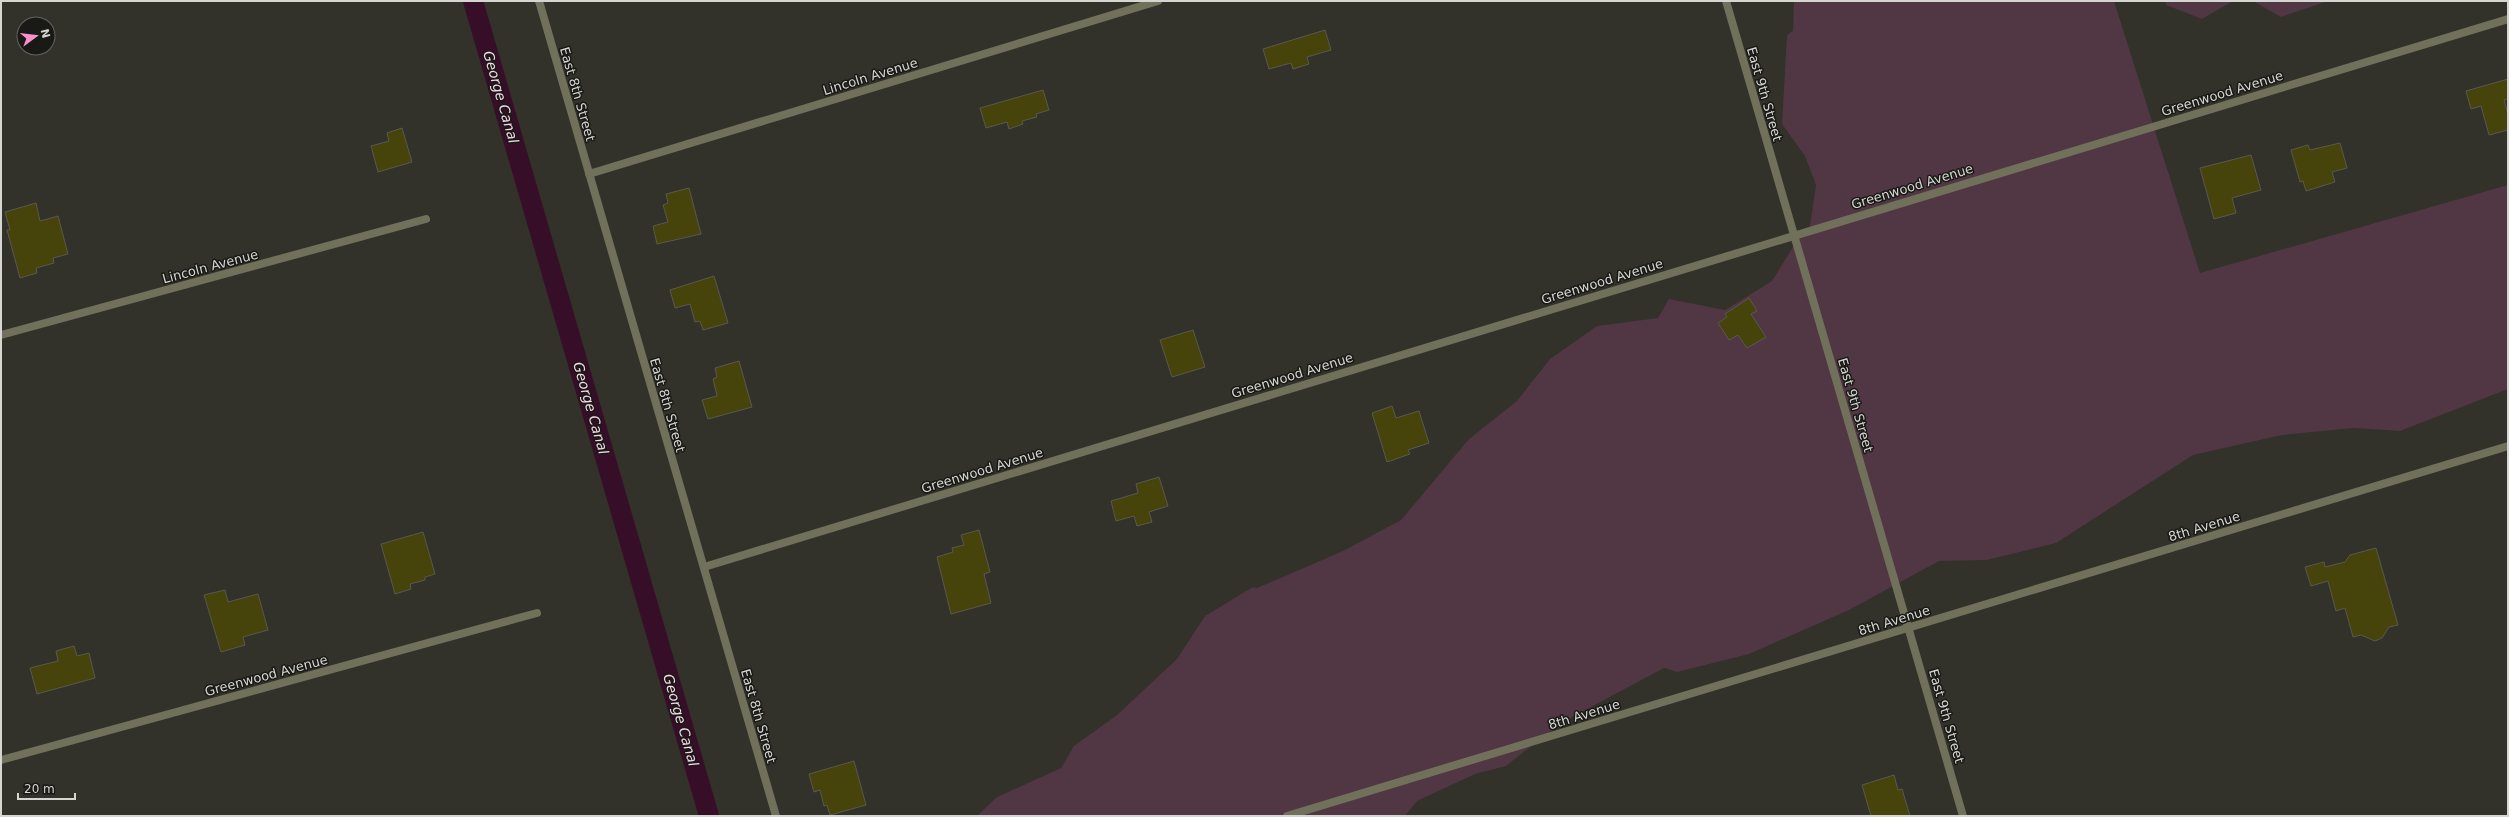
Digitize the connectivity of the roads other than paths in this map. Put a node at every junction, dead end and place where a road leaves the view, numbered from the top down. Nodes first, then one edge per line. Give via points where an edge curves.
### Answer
1 (538, 1) edge
2 (1158, 1) edge
3 (1726, 1) edge
4 (2508, 19) edge
5 (589, 174) junction
6 (426, 220) dead end
7 (1794, 235) junction
8 (1, 335) edge
9 (2508, 446) edge
10 (704, 567) junction
11 (537, 613) dead end
12 (1909, 628) junction
13 (1, 760) edge
14 (776, 816) edge
15 (1287, 816) edge
16 (1963, 816) edge

1 - 5 street, East 8th Street
2 - 5 street, Lincoln Avenue
3 - 7 street, East 9th Street
4 - 7 street, Greenwood Avenue
5 - 10 street, East 8th Street
6 - 8 street, Lincoln Avenue
7 - 10 street, Greenwood Avenue
7 - 12 street, East 9th Street
9 - 12 street, 8th Avenue
10 - 14 street, East 8th Street
11 - 13 street, Greenwood Avenue
12 - 15 street, 8th Avenue
12 - 16 street, East 9th Street

